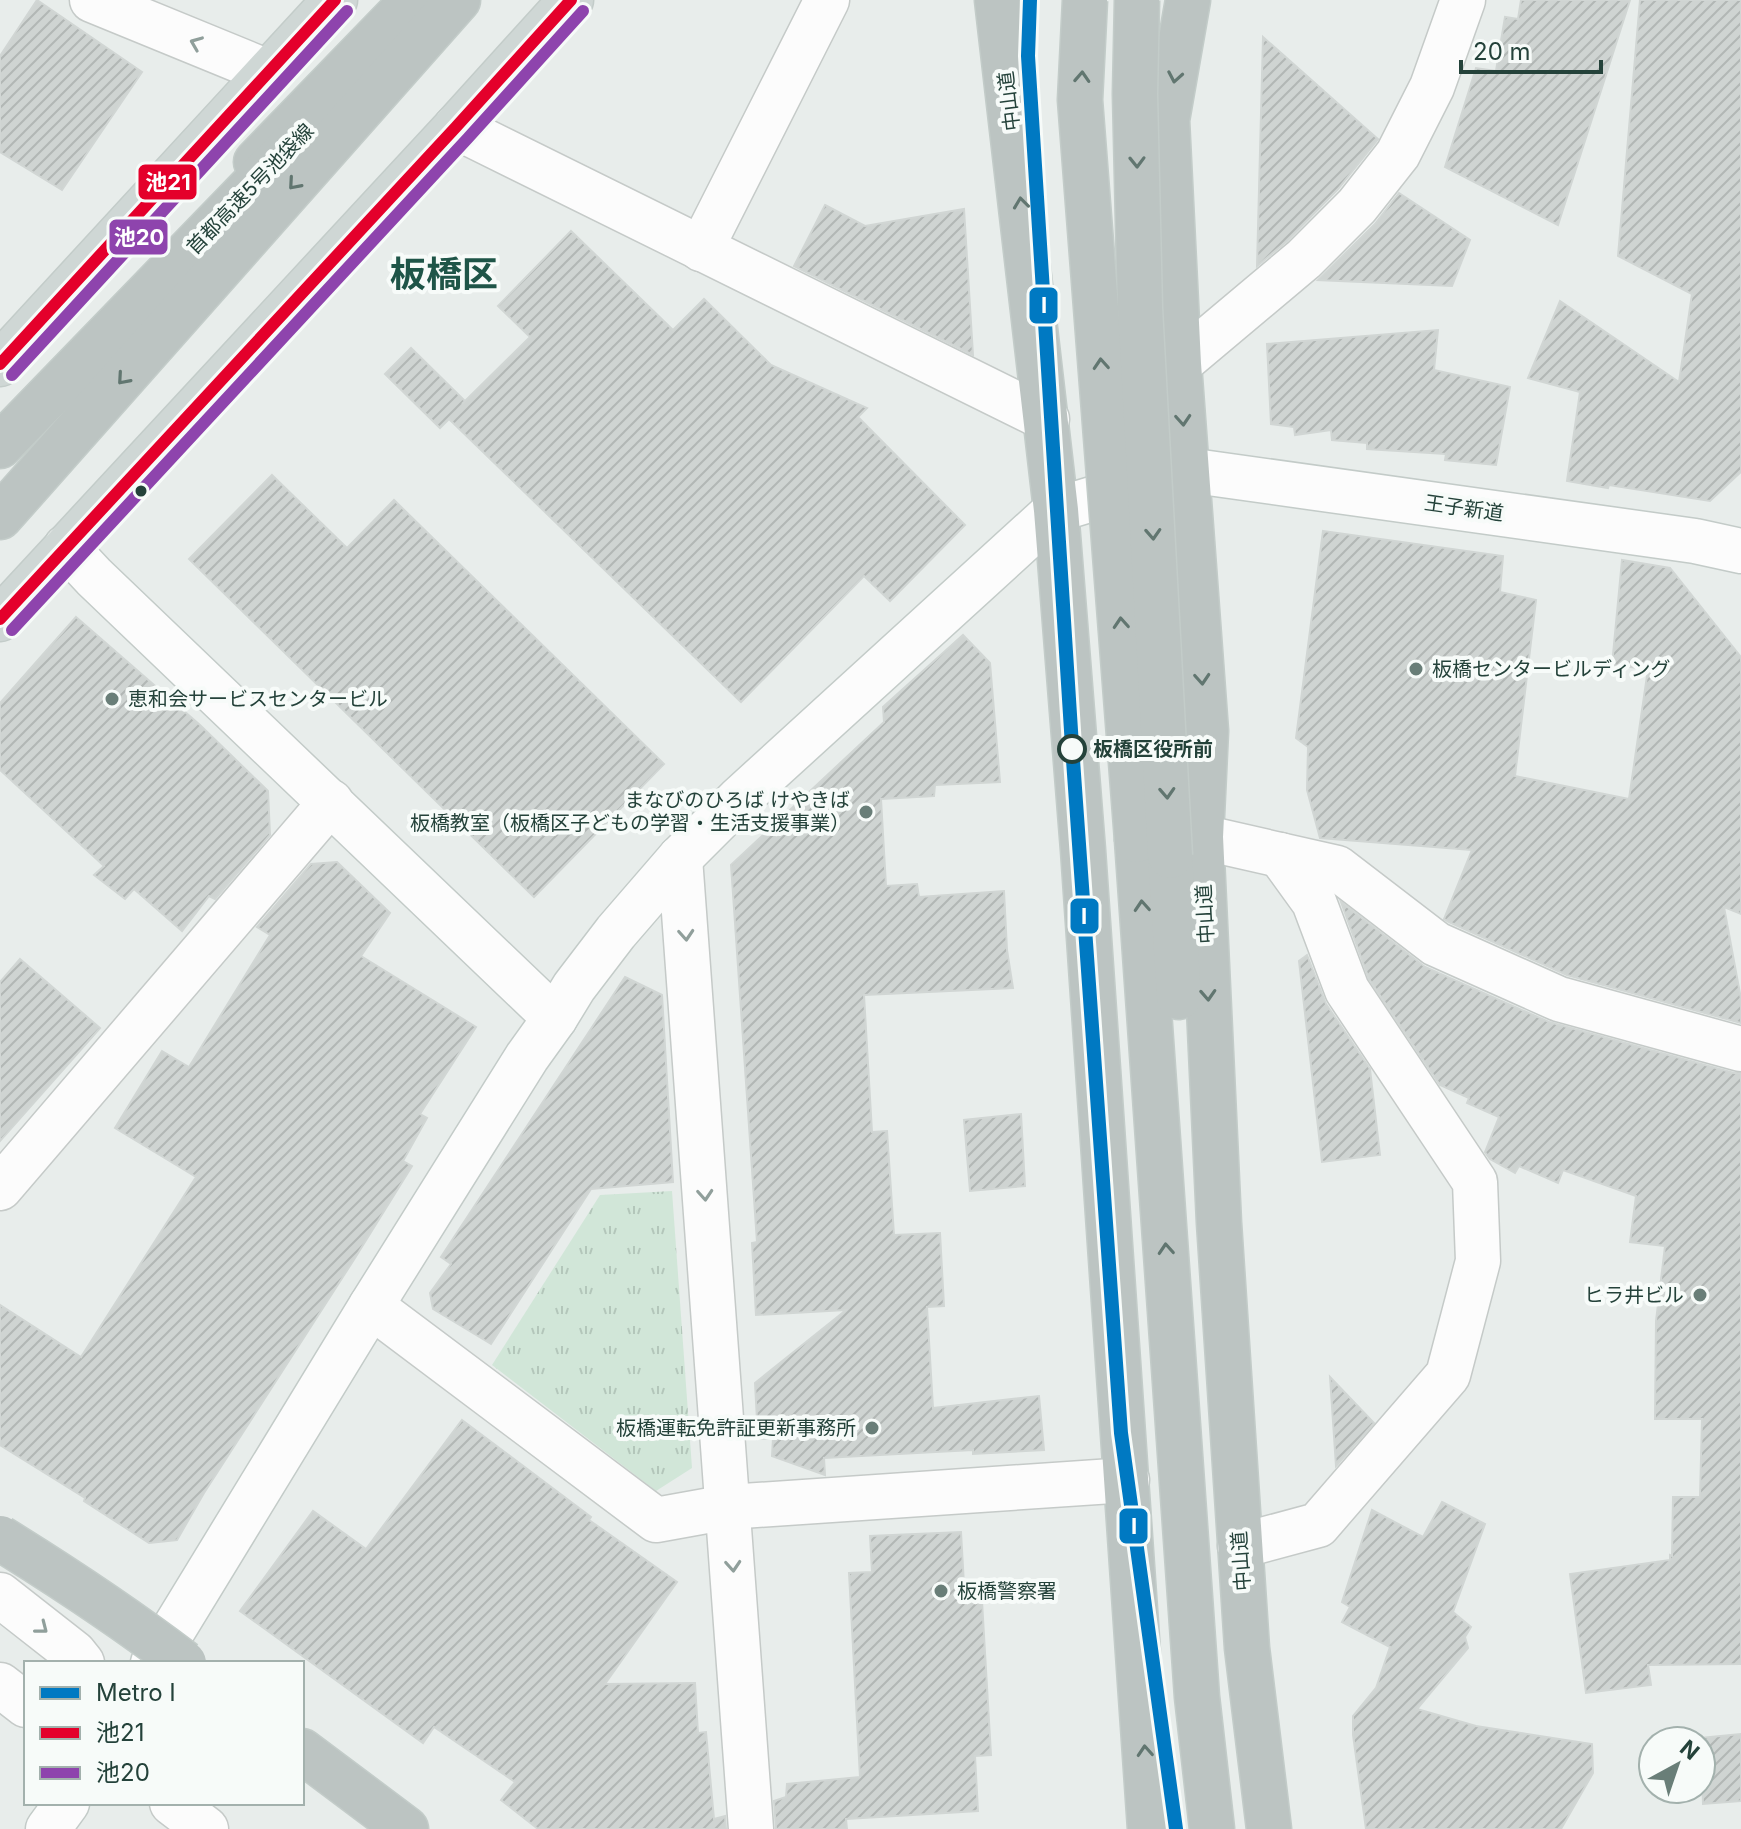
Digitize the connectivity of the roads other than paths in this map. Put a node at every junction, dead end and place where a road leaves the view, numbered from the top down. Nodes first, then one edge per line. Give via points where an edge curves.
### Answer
1 (92, 0) edge
2 (335, 0) edge
3 (413, 0) edge
4 (433, 0) edge
5 (458, 0) edge
6 (571, 0) edge
7 (827, 0) edge
8 (997, 0) edge
9 (1085, 0) edge
10 (1137, 0) edge
11 (1188, 0) edge
12 (1463, 0) edge
13 (268, 72) junction
14 (456, 127) junction
15 (701, 249) junction
16 (0, 364) edge
17 (1179, 364) junction
18 (1047, 419) junction
19 (0, 425) edge
20 (0, 446) edge
21 (1187, 470) junction
22 (13, 503) edge
23 (1056, 510) junction
24 (66, 547) junction
25 (1741, 551) edge
26 (0, 619) edge
27 (331, 802) junction
28 (1201, 837) junction
29 (1280, 855) junction
30 (680, 858) junction
31 (555, 1018) junction
32 (1741, 1049) edge
33 (0, 1188) edge
34 (371, 1306) junction
35 (1127, 1480) junction
36 (728, 1507) junction
37 (0, 1529) edge
38 (0, 1538) edge
39 (1240, 1546) junction
40 (0, 1556) edge
41 (0, 1595) edge
42 (170, 1658) edge
43 (80, 1661) edge
44 (0, 1685) edge
45 (24, 1703) edge
46 (304, 1741) edge
47 (304, 1752) edge
48 (304, 1780) edge
49 (66, 1805) edge
50 (175, 1805) edge
51 (48, 1829) edge
52 (206, 1829) edge
53 (369, 1829) edge
54 (406, 1829) edge
55 (423, 1829) edge
56 (751, 1829) edge
57 (1150, 1829) edge
58 (1212, 1829) edge
59 (1234, 1829) edge
60 (1269, 1829) edge

13 -> 1 street
2 - 13 main road
3 - 19 highway, 首都高速5号池袋線
4 - 20 highway, 首都高速5号池袋線
5 -> 22 highway
6 - 14 main road
7 - 15 street
18 -> 8 highway, 中山道
58 -> 9 highway, bridge via 1197,1697 1080,100
10 -> 59 highway, bridge via 1142,339 1220,1674
11 -> 17 highway, 中山道 via 1167,120
12 - 17 street via 1432,87 1398,154 1357,206 1304,259
13 - 16 main road
14 - 15 street
14 - 24 main road
15 - 18 street
17 -> 21 highway, 中山道
18 - 23 highway, 中山道
21 - 23 street
21 - 25 street, 王子新道
21 -> 28 highway, 中山道 via 1206,731
23 - 30 street
23 - 35 highway, 中山道
24 - 26 main road
24 - 27 street
27 - 31 street
27 - 33 street
28 - 29 street
28 -> 39 highway, 中山道
29 - 32 street via 1337,868 1436,944 1559,999
29 - 39 street via 1314,902 1347,990 1475,1182 1478,1261 1448,1375 1318,1525
30 - 31 street via 616,932
30 -> 36 street
31 - 34 street
34 - 36 street via 656,1520
34 - 42 street
35 - 36 street
57 -> 35 highway, 中山道
36 -> 56 street
37 - 42 street via 82,1579
38 - 42 highway, bridge via 125,1620
39 - 60 highway, 中山道
40 - 42 highway
41 -> 43 street
44 - 45 street
46 - 55 street
47 - 54 highway
48 - 53 highway
49 - 51 street
50 - 52 street

